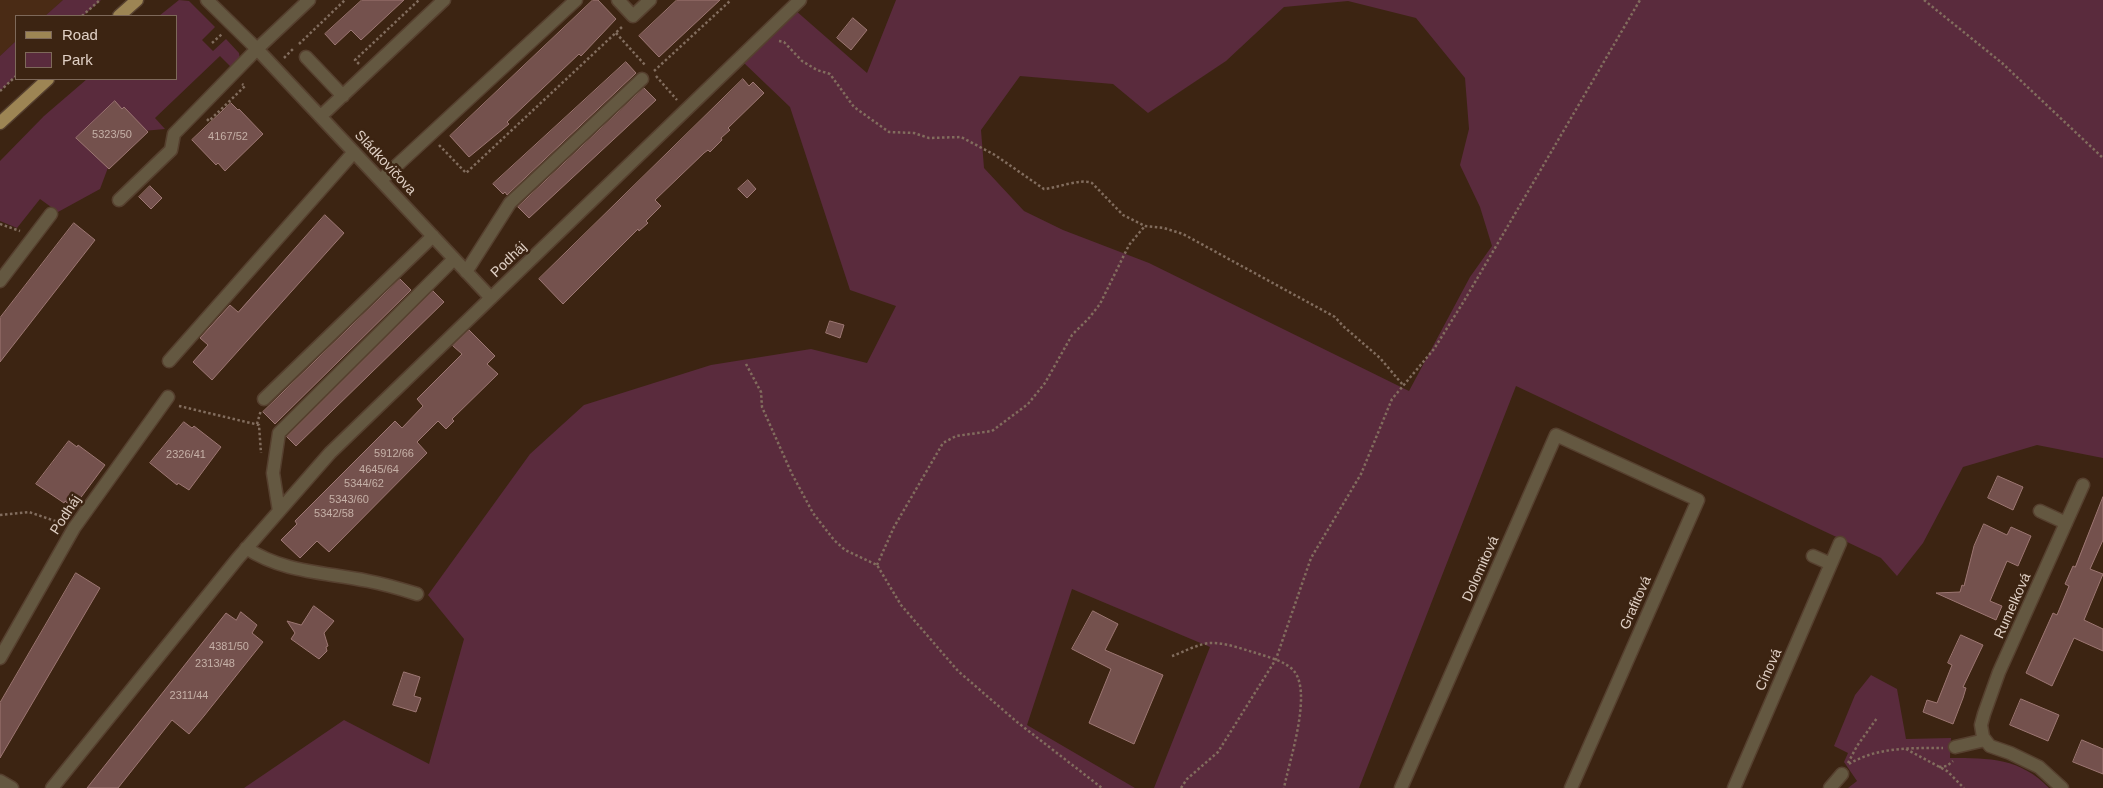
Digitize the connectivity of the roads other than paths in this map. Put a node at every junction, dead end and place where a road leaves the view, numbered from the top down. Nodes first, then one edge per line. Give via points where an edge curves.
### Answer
1 (137, 0) edge
2 (207, 0) edge
3 (309, 0) edge
4 (444, 0) edge
5 (576, 0) edge
6 (618, 0) edge
7 (650, 0) edge
8 (801, 1) edge
9 (119, 15) edge
10 (257, 49) junction
11 (306, 57) dead end
12 (642, 79) dead end
13 (47, 80) edge
14 (342, 96) junction
15 (321, 116) junction
16 (0, 123) edge
17 (354, 152) junction
18 (381, 180) junction
19 (119, 200) dead end
20 (51, 214) dead end
21 (433, 236) junction
22 (454, 258) junction
23 (466, 272) junction
24 (0, 281) edge
25 (491, 298) junction
26 (169, 361) dead end
27 (168, 397) dead end
28 (264, 399) dead end
29 (1628, 468) joint
30 (2083, 485) dead end
31 (279, 511) junction
32 (2040, 511) dead end
33 (2066, 523) junction
34 (1840, 543) dead end
35 (246, 548) junction
36 (1813, 556) dead end
37 (1831, 564) junction
38 (417, 594) dead end
39 (0, 658) edge
40 (1985, 740) junction
41 (1955, 747) road end
42 (1844, 769) road end
43 (0, 781) edge
44 (12, 788) edge
45 (52, 788) edge
46 (1401, 788) edge
47 (1571, 788) edge
48 (1734, 788) edge
49 (1830, 788) edge
50 (2062, 788) edge

1 - 9 main road
2 - 10 street, Sládkovičova
3 - 10 street
4 - 14 street
5 - 18 street
6 - 7 street via 633,16
8 - 25 street, Podháj
10 - 15 street, Sládkovičova
10 - 19 street via 174,134 170,150
11 - 14 street
12 - 23 street via 510,203
13 - 16 main road
14 - 15 street
15 - 17 street, Sládkovičova
17 - 18 street, Sládkovičova
17 - 26 street
18 - 21 street, Sládkovičova
20 - 24 street
21 - 22 street, Sládkovičova
21 - 28 street
22 - 23 street, Sládkovičova
22 - 31 street via 279,432 273,473
23 - 25 street, Sládkovičova
25 - 31 street, Podháj via 330,453
27 - 39 street, Podháj via 74,528
29 - 46 street, Dolomitová via 1556,435
29 - 47 street, Grafitová via 1698,500
30 - 33 street, Rumelková
31 - 35 street, Podháj
32 - 33 street
33 - 40 street, Rumelková via 1990,695 1981,725
34 - 37 street, Cínová
35 - 38 street via 263,559 287,567 368,581
35 - 45 street, Podháj
36 - 37 street
37 - 48 street, Cínová
40 - 41 street
40 - 50 street via 1990,746 2039,767
42 - 49 street
43 - 44 street

